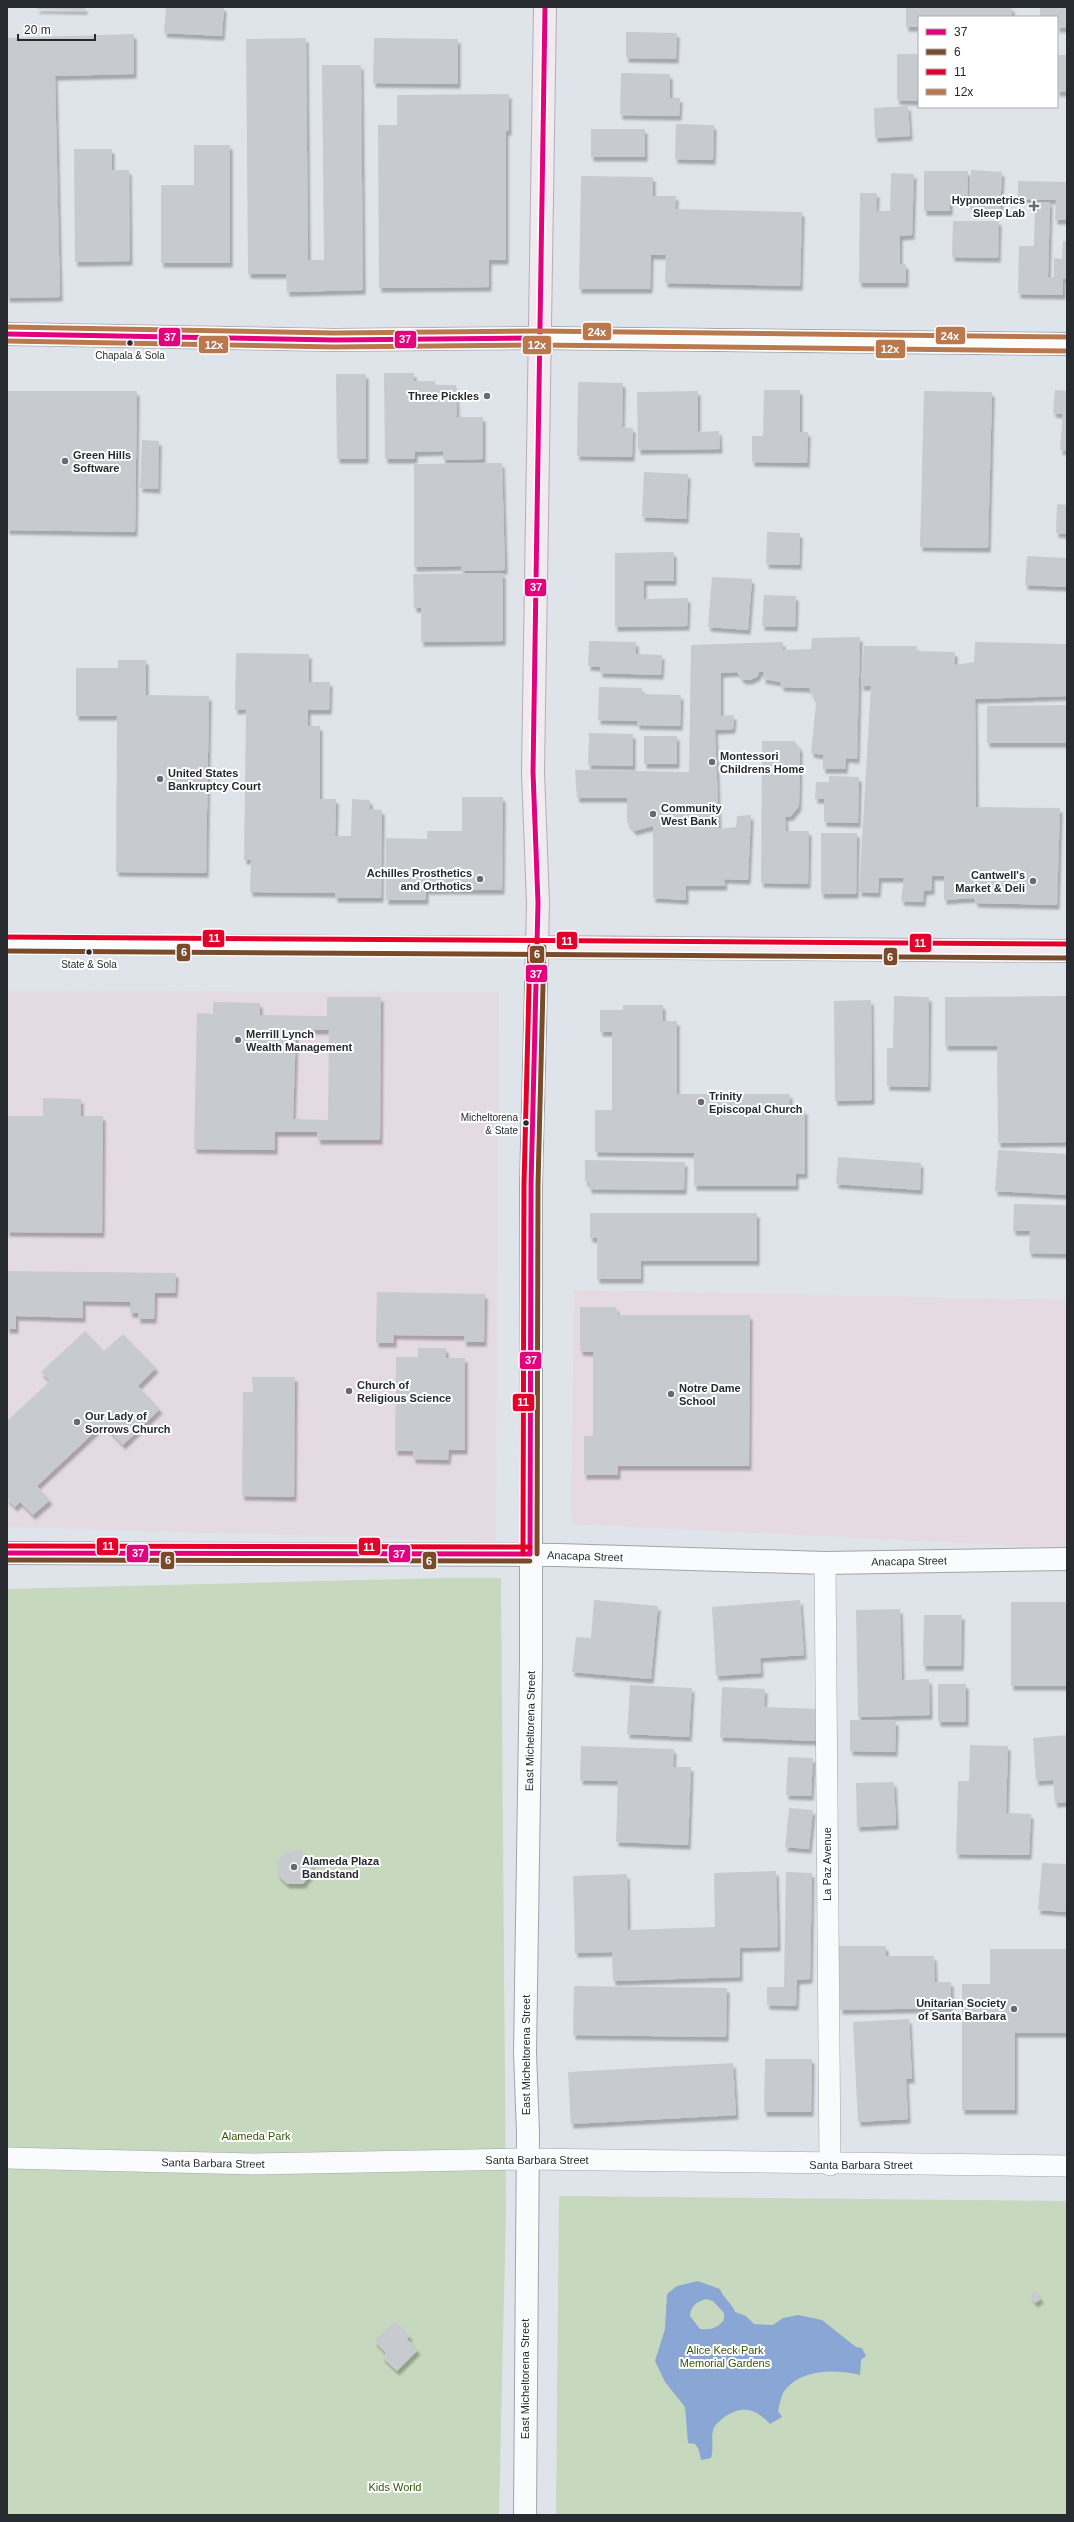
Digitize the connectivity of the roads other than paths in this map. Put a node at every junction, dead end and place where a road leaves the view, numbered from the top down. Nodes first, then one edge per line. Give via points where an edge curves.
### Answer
1 (545, 7) edge
2 (7, 334) edge
3 (538, 338) junction
4 (1067, 344) edge
5 (7, 944) edge
6 (537, 947) junction
7 (1067, 951) edge
8 (7, 1553) edge
9 (530, 1554) junction
10 (1067, 1559) edge
11 (825, 1563) junction
12 (7, 2158) edge
13 (526, 2159) junction
14 (830, 2164) junction
15 (1067, 2166) edge
16 (524, 2515) edge

1 - 3 main road via 541,308
2 - 3 main road via 334,340
3 - 4 street
3 - 6 main road via 539,464 533,772 538,903
5 - 6 street
6 - 7 main road
6 - 9 street, East Micheltorena Street via 531,1185
8 - 9 street, Anacapa Street
9 - 11 street, Anacapa Street
9 - 13 street, East Micheltorena Street
10 - 11 street, Anacapa Street
11 - 14 street, La Paz Avenue
12 - 13 street, Santa Barbara Street via 254,2164
13 - 14 street, Santa Barbara Street
13 - 16 street, East Micheltorena Street
14 - 15 street, Santa Barbara Street

